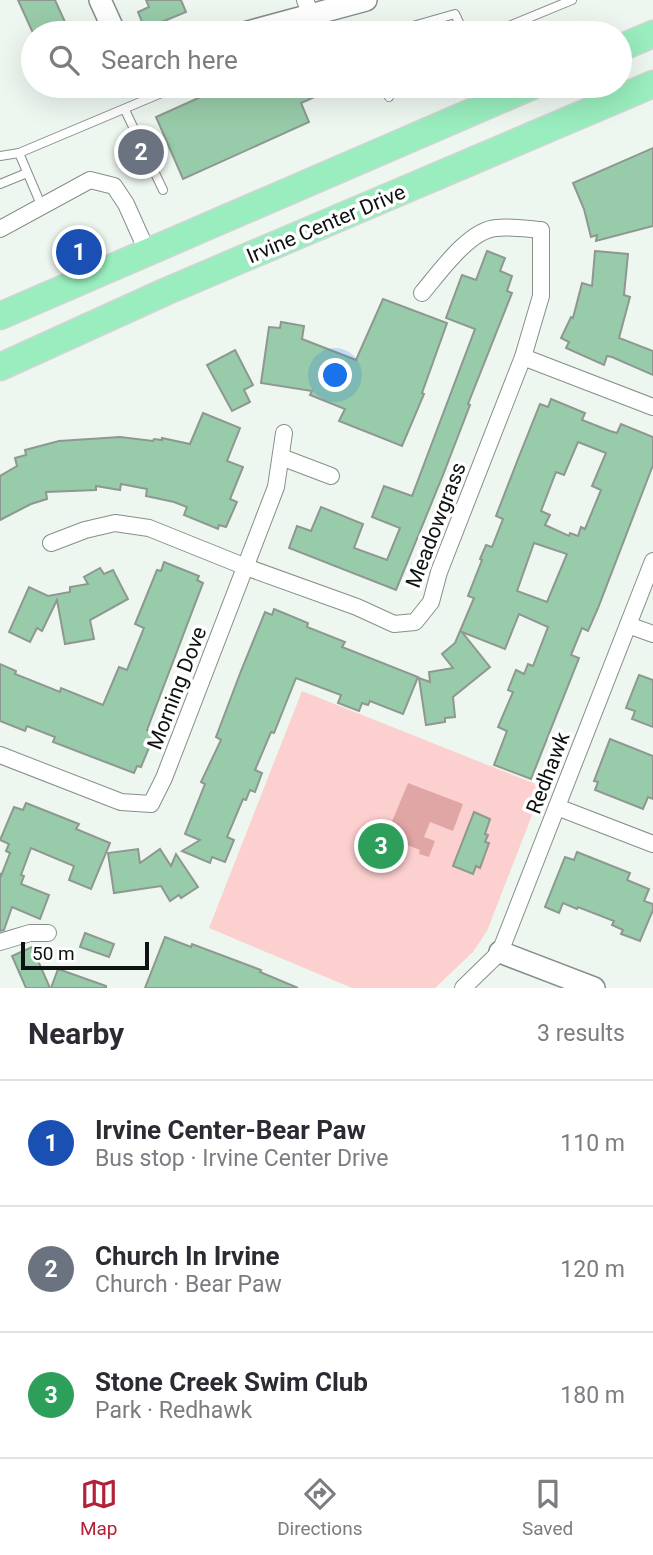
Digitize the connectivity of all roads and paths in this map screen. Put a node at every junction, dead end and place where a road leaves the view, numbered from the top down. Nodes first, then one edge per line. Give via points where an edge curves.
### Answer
1 (100, 0) edge
2 (366, 0) edge
3 (572, 0) edge
4 (308, 7) edge
5 (110, 21) edge
6 (274, 21) edge
7 (430, 21) edge
8 (458, 21) edge
9 (521, 21) edge
10 (653, 34) edge
11 (632, 43) edge
12 (653, 84) edge
13 (632, 93) edge
14 (151, 98) edge
15 (482, 98) edge
16 (620, 98) edge
17 (125, 110) junction
18 (19, 153) junction
19 (0, 156) edge
20 (27, 173) junction
21 (0, 184) edge
22 (163, 190) dead end
23 (42, 207) junction
24 (0, 229) edge
25 (147, 251) junction
26 (422, 293) dead end
27 (0, 316) edge
28 (523, 357) junction
29 (0, 367) edge
30 (653, 407) edge
31 (284, 433) dead end
32 (281, 457) junction
33 (331, 476) dead end
34 (51, 543) dead end
35 (653, 561) edge
36 (246, 567) junction
37 (628, 625) junction
38 (653, 634) edge
39 (2, 760) edge
40 (557, 807) junction
41 (653, 844) edge
42 (48, 933) dead end
43 (0, 942) edge
44 (500, 952) junction
45 (463, 988) edge
46 (594, 988) edge

1 - 5 street
2 - 4 street
3 - 9 lane
4 - 6 street
7 - 8 lane via 455,14
10 - 11 main road
12 - 13 main road, Irvine Center Drive
14 - 17 lane
15 - 25 main road
16 - 29 main road, Irvine Center Drive
17 - 18 lane
17 - 22 lane
18 - 19 lane
18 - 20 lane
20 - 21 lane
20 - 23 lane
23 - 24 street
23 - 25 street via 90,180 114,187
25 - 27 main road
26 - 28 street, Meadowgrass via 479,234 493,228 541,230 541,296
28 - 30 street
28 - 36 street, Meadowgrass via 430,601 415,622 394,624
31 - 32 street, Morning Dove
32 - 33 street
32 - 36 street, Morning Dove via 276,487
34 - 36 street, Meadowgrass via 114,523 149,528
35 - 37 street, Redhawk
36 - 39 street, Morning Dove via 150,804 121,802
37 - 38 street
37 - 40 street, Redhawk
40 - 41 street
40 - 44 street, Redhawk
42 - 43 street
44 - 45 street, Redhawk
44 - 46 street

